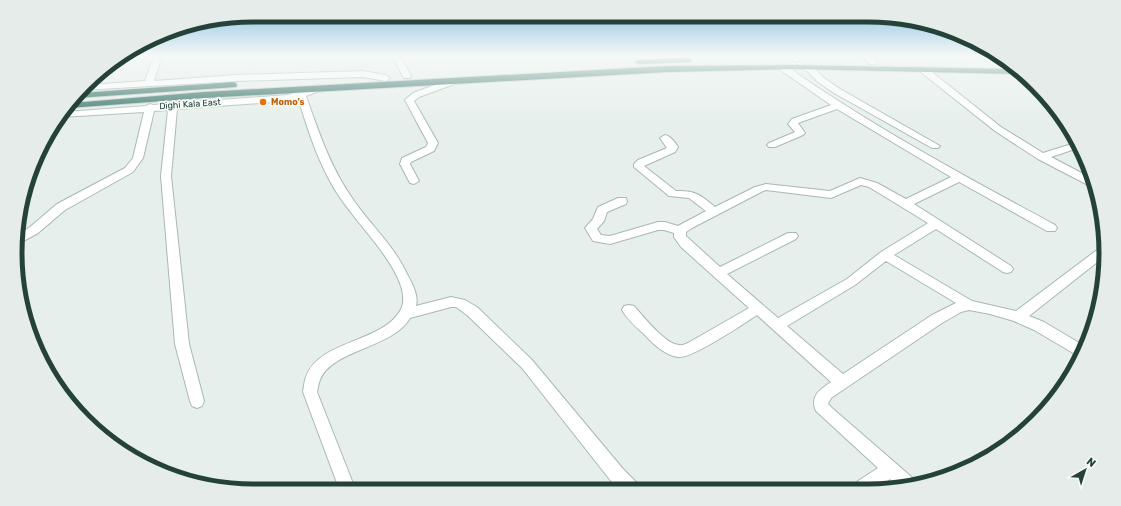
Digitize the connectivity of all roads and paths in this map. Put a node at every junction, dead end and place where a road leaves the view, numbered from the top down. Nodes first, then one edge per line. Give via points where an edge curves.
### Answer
1 (150, 80) edge
2 (208, 80) edge
3 (361, 80) edge
4 (476, 80) edge
5 (801, 80) edge
6 (821, 80) edge
7 (936, 80) edge
8 (454, 81) junction
9 (149, 83) junction
10 (93, 87) edge
11 (316, 89) junction
12 (301, 95) junction
13 (84, 96) edge
14 (838, 105) junction
15 (75, 106) edge
16 (174, 106) junction
17 (150, 107) junction
18 (68, 115) edge
19 (665, 138) dead end
20 (772, 145) dead end
21 (935, 146) dead end
22 (1073, 147) edge
23 (1042, 157) junction
24 (960, 177) junction
25 (414, 181) dead end
26 (1087, 181) edge
27 (622, 201) dead end
28 (906, 204) junction
29 (714, 212) junction
30 (936, 224) junction
31 (1050, 228) dead end
32 (680, 231) junction
33 (792, 236) dead end
34 (22, 237) edge
35 (886, 255) junction
36 (1099, 255) edge
37 (1007, 269) dead end
38 (719, 273) junction
39 (969, 305) junction
40 (759, 308) junction
41 (629, 310) dead end
42 (407, 314) junction
43 (1018, 317) junction
44 (778, 325) junction
45 (1078, 349) edge
46 (842, 382) junction
47 (197, 401) dead end
48 (890, 470) junction
49 (903, 481) edge
50 (345, 484) edge
51 (626, 484) edge
52 (869, 484) edge

1 - 9 street
2 - 9 street
3 - 13 highway via 213,86
4 - 8 highway
5 - 14 street
6 - 21 street
7 - 23 street via 998,129
8 - 11 highway
8 - 25 street via 409,100 433,142 430,149 406,160 405,164
9 - 10 street
11 - 12 street, Dighi Kala East
11 - 15 highway
12 - 16 street, Dighi Kala East
12 - 42 street via 330,173 344,196 390,253 398,268 411,304
14 - 20 street via 795,121 793,124 800,133
14 - 24 street
16 - 17 street, Dighi Kala East
16 - 47 street via 166,176 182,344
17 - 18 street, Dighi Kala East
17 - 34 street via 138,158 129,170 61,207
19 - 29 street via 672,145 671,150 642,162 639,167 673,194 691,194
22 - 23 street
23 - 26 street
24 - 28 street
24 - 31 street
27 - 32 street via 608,206 601,212 598,221 591,228 597,238 610,240 661,226
28 - 29 street via 873,185 860,181 831,195 766,187
28 - 30 street
29 - 32 street
30 - 35 street
30 - 37 street
32 - 38 street via 680,237 685,244
33 - 38 street
35 - 39 street
35 - 44 street via 852,282
36 - 43 street
38 - 40 street
39 - 43 street
39 - 46 street via 957,308 937,319
40 - 41 street via 684,351 677,351 665,345
40 - 44 street
42 - 50 street via 379,336 323,365 314,377 310,392
42 - 51 street via 455,302 472,311 527,364
43 - 45 street
44 - 46 street
46 - 48 street via 826,393 821,399 821,406
48 - 49 street
48 - 52 street

